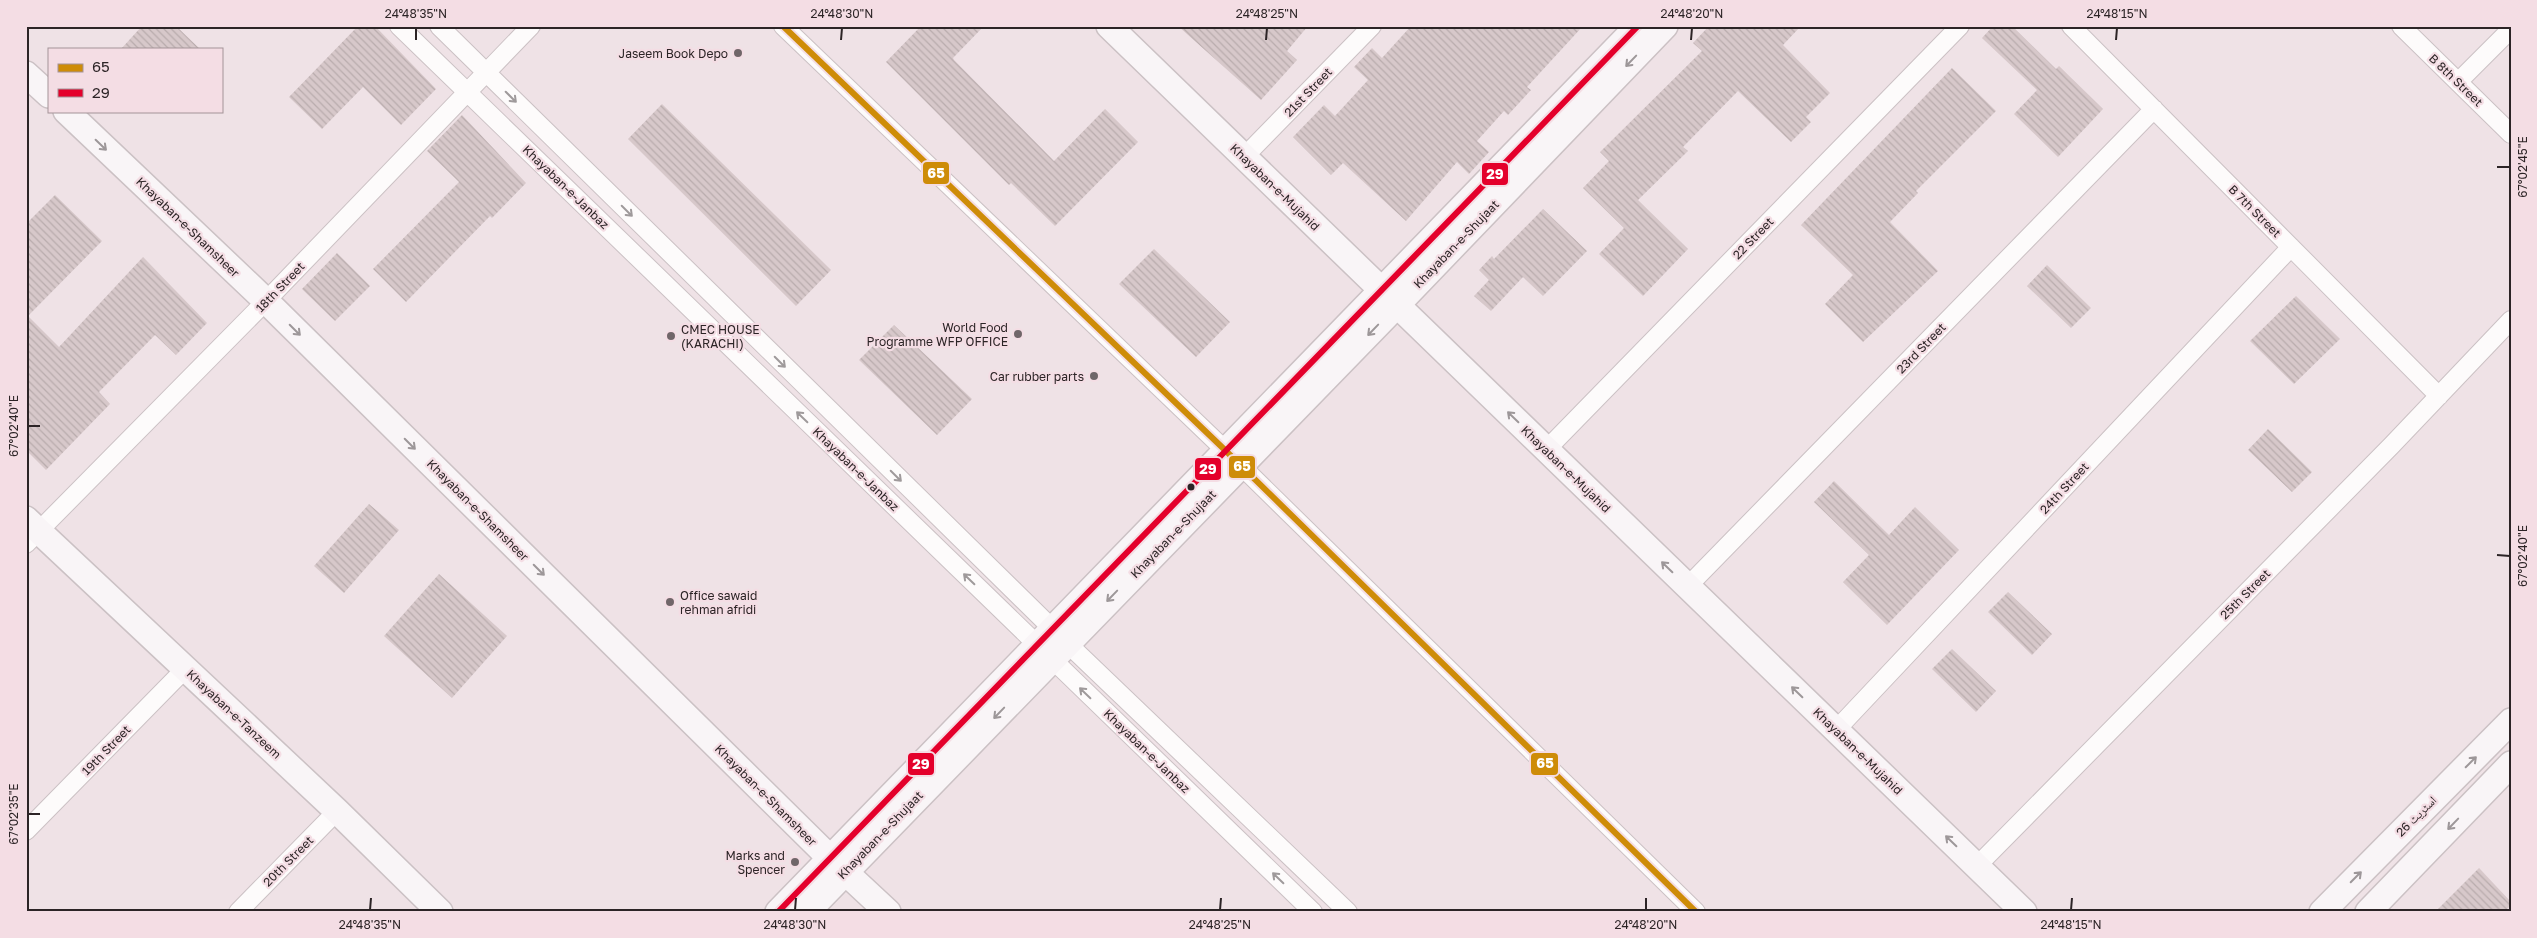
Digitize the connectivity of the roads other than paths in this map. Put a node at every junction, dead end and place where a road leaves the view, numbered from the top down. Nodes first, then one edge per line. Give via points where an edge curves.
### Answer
1 (399, 26) edge
2 (439, 26) edge
3 (531, 26) edge
4 (783, 26) edge
5 (1109, 26) edge
6 (1372, 26) edge
7 (1638, 26) edge
8 (1665, 26) edge
9 (1960, 26) edge
10 (2071, 26) edge
11 (2401, 26) edge
12 (2511, 29) edge
13 (487, 72) junction
14 (26, 74) edge
15 (2458, 82) junction
16 (468, 92) junction
17 (48, 94) edge
18 (2154, 109) junction
19 (67, 112) edge
20 (2511, 134) edge
21 (1244, 157) junction
22 (2291, 247) junction
23 (1390, 298) junction
24 (266, 302) junction
25 (2510, 323) edge
26 (2439, 396) junction
27 (1546, 450) junction
28 (1233, 458) junction
29 (30, 531) edge
30 (1688, 586) junction
31 (1051, 644) junction
32 (185, 669) junction
33 (2511, 721) edge
34 (1836, 730) junction
35 (2511, 764) edge
36 (337, 811) junction
37 (26, 831) edge
38 (838, 864) junction
39 (1977, 866) junction
40 (238, 912) edge
41 (440, 912) edge
42 (778, 912) edge
43 (807, 912) edge
44 (888, 912) edge
45 (1314, 912) edge
46 (1348, 912) edge
47 (1696, 912) edge
48 (2024, 912) edge
49 (2322, 912) edge
50 (2368, 912) edge

1 - 16 street, Khayaban-e-Janbaz
2 - 13 street, Khayaban-e-Janbaz
3 - 13 street, 18th Street
4 - 28 street
5 - 21 main road, Khayaban-e-Mujahid
6 - 21 street, 21st Street
7 - 23 main road, Khayaban-e-Shujaat
8 -> 23 main road, Khayaban-e-Shujaat
9 - 27 street, 22 Street
10 - 18 street, B 7th Street
11 - 15 street, B 8th Street
12 - 15 street
13 - 16 street, 18th Street
13 -> 31 street, Khayaban-e-Janbaz
14 - 17 main road
15 - 20 street, B 8th Street
16 - 24 street, 18th Street
31 -> 16 street, Khayaban-e-Janbaz
18 - 22 street, B 7th Street
18 - 30 street, 23rd Street
19 -> 24 main road, Khayaban-e-Shamsheer
21 - 23 main road, Khayaban-e-Mujahid
22 - 26 street, B 7th Street
22 - 34 street, 24th Street
27 -> 23 main road, Khayaban-e-Mujahid
23 - 28 main road, Khayaban-e-Shujaat
24 - 29 street, 18th Street
24 -> 38 main road, Khayaban-e-Shamsheer
25 - 26 street, 25th Street
26 - 39 street, 25th Street
30 -> 27 main road, Khayaban-e-Mujahid
28 - 31 main road, Khayaban-e-Shujaat
28 - 47 street
29 - 32 main road, Khayaban-e-Tanzeem
34 -> 30 main road, Khayaban-e-Mujahid
31 - 38 main road, Khayaban-e-Shujaat
45 -> 31 street, Khayaban-e-Janbaz
31 - 46 street, Khayaban-e-Janbaz
32 - 36 main road, Khayaban-e-Tanzeem
32 - 37 street, 19th Street
49 -> 33 main road, اسٹریٹ 26
39 -> 34 main road, Khayaban-e-Mujahid
35 -> 50 main road
36 - 40 street, 20th Street
36 - 41 main road, Khayaban-e-Tanzeem
38 - 42 main road, Khayaban-e-Shujaat
38 - 43 main road, Khayaban-e-Shujaat
38 - 44 main road, Khayaban-e-Shamsheer
39 - 48 main road, Khayaban-e-Mujahid

